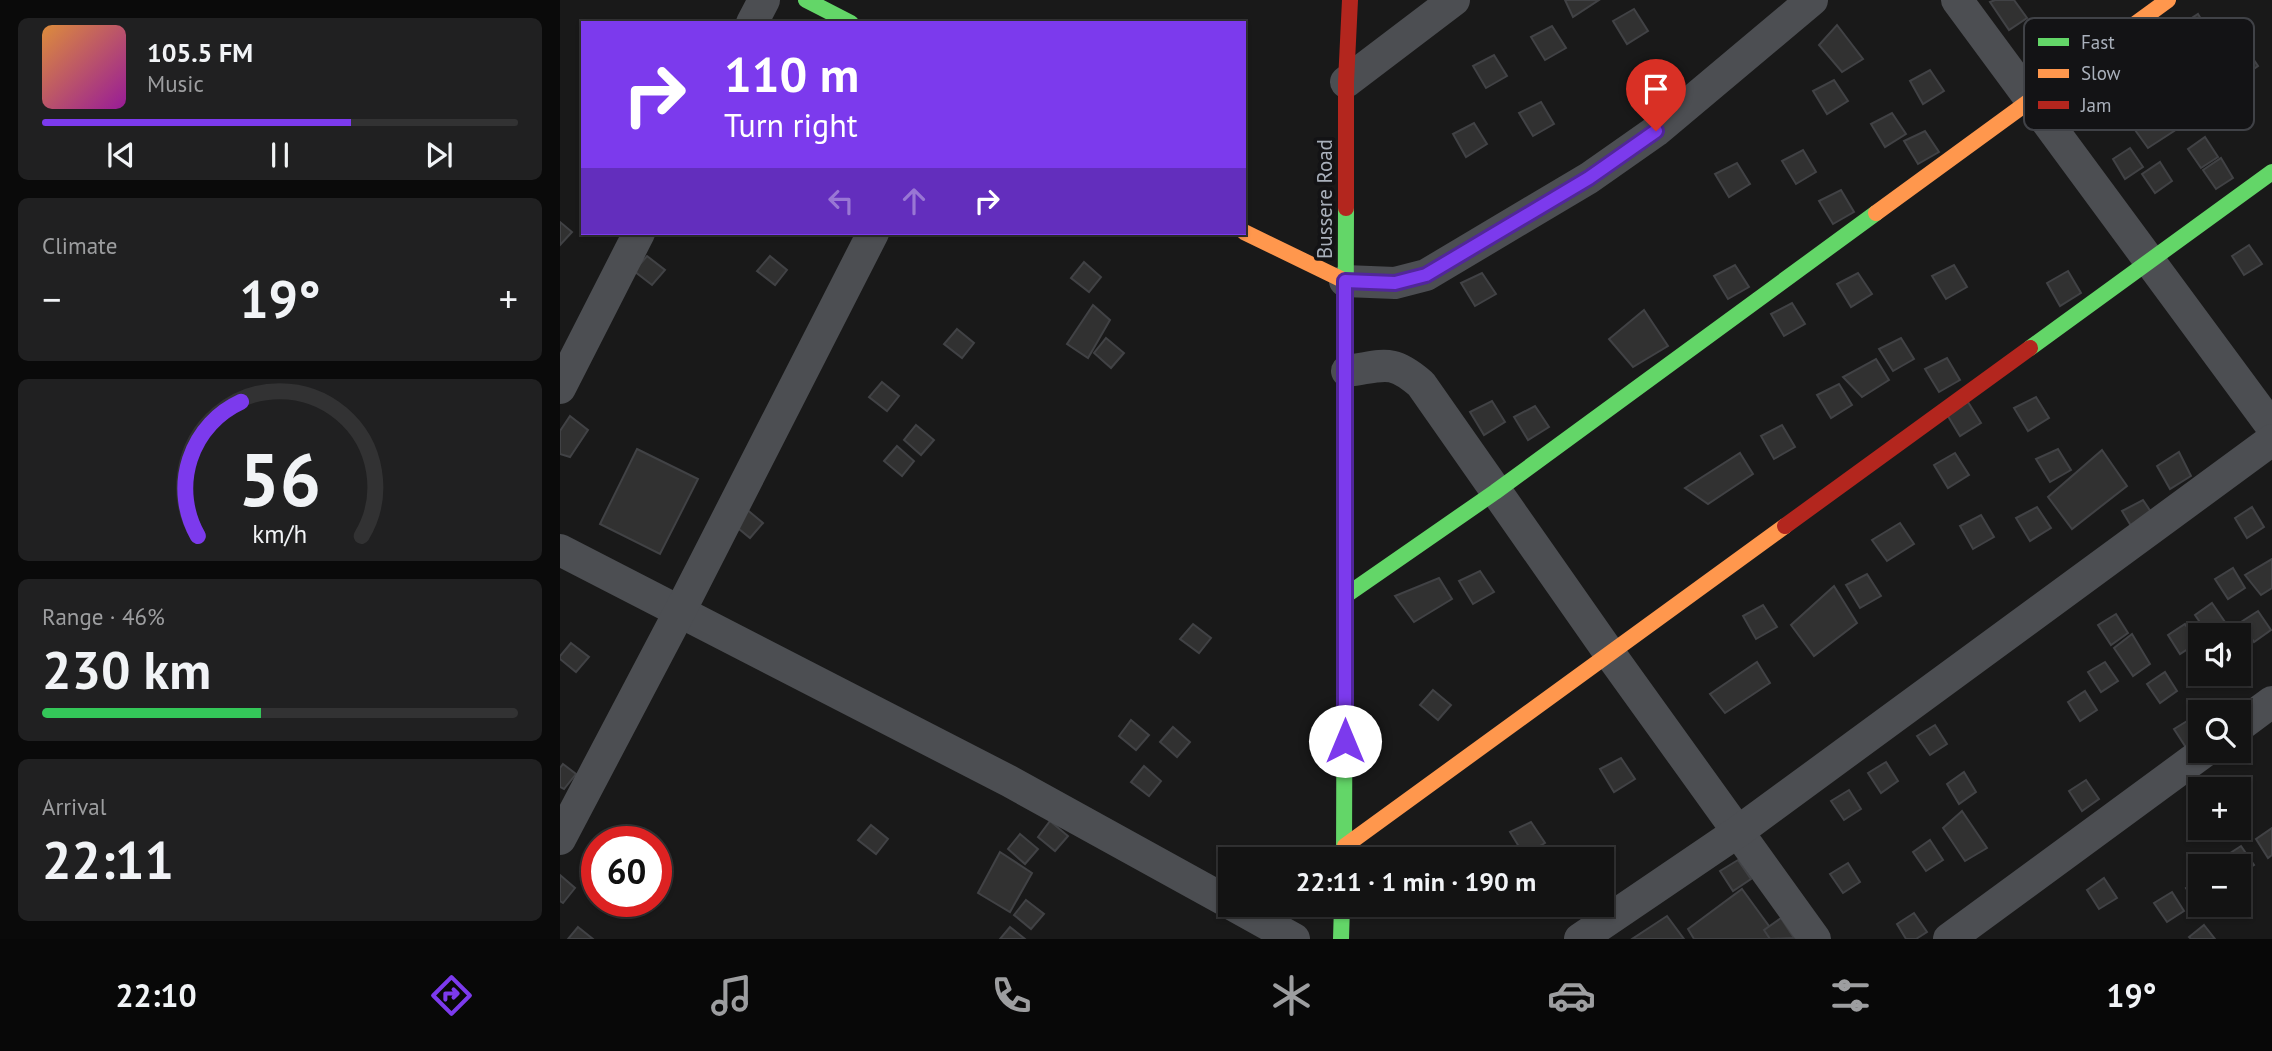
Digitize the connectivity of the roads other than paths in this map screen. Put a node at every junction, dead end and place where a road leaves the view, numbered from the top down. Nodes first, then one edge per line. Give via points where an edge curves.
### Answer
1 (764, 0) edge
2 (806, 0) edge
3 (1350, 0) edge
4 (1454, 0) edge
5 (1812, 0) edge
6 (1956, 0) edge
7 (2168, 0) edge
8 (2144, 18) edge
9 (753, 21) edge
10 (847, 21) edge
11 (1346, 82) junction
12 (2024, 89) edge
13 (2024, 106) edge
14 (2054, 130) edge
15 (2272, 172) edge
16 (1246, 233) edge
17 (638, 235) edge
18 (872, 235) edge
19 (2149, 261) junction
20 (1345, 281) junction
21 (1347, 371) junction
22 (560, 388) edge
23 (2272, 427) edge
24 (2272, 440) edge
25 (1495, 492) junction
26 (560, 550) edge
27 (1345, 596) junction
28 (680, 611) junction
29 (1610, 654) junction
30 (2272, 702) edge
31 (2251, 717) edge
32 (2189, 763) edge
33 (1739, 831) junction
34 (560, 839) edge
35 (1344, 847) edge
36 (1352, 847) edge
37 (1218, 897) edge
38 (1254, 917) edge
39 (1342, 917) edge
40 (1294, 939) edge
41 (1341, 939) edge
42 (1580, 939) edge
43 (1815, 939) edge
44 (1949, 939) edge

1 - 9 street
2 - 10 street
3 - 11 street, Bussere Road
4 - 11 street
5 - 20 street via 1656,131 1589,178 1426,275 1395,283
6 - 12 street
7 - 8 street
11 - 20 street, Bussere Road
13 - 25 street
14 - 19 street
15 - 19 street
16 - 20 street
17 - 22 street
18 - 28 street
19 - 23 street
19 - 29 street
20 - 21 street, Bussere Road
21 - 25 street via 1391,365 1405,370 1421,384
21 - 27 street, Bussere Road
24 - 33 street
25 - 27 street
25 - 29 street
26 - 28 street
27 - 35 street, Bussere Road
28 - 34 street
28 - 37 street via 1009,781
29 - 33 street
29 - 36 street
30 - 31 street
32 - 44 street
33 - 42 street
33 - 43 street
38 - 40 street
39 - 41 street

